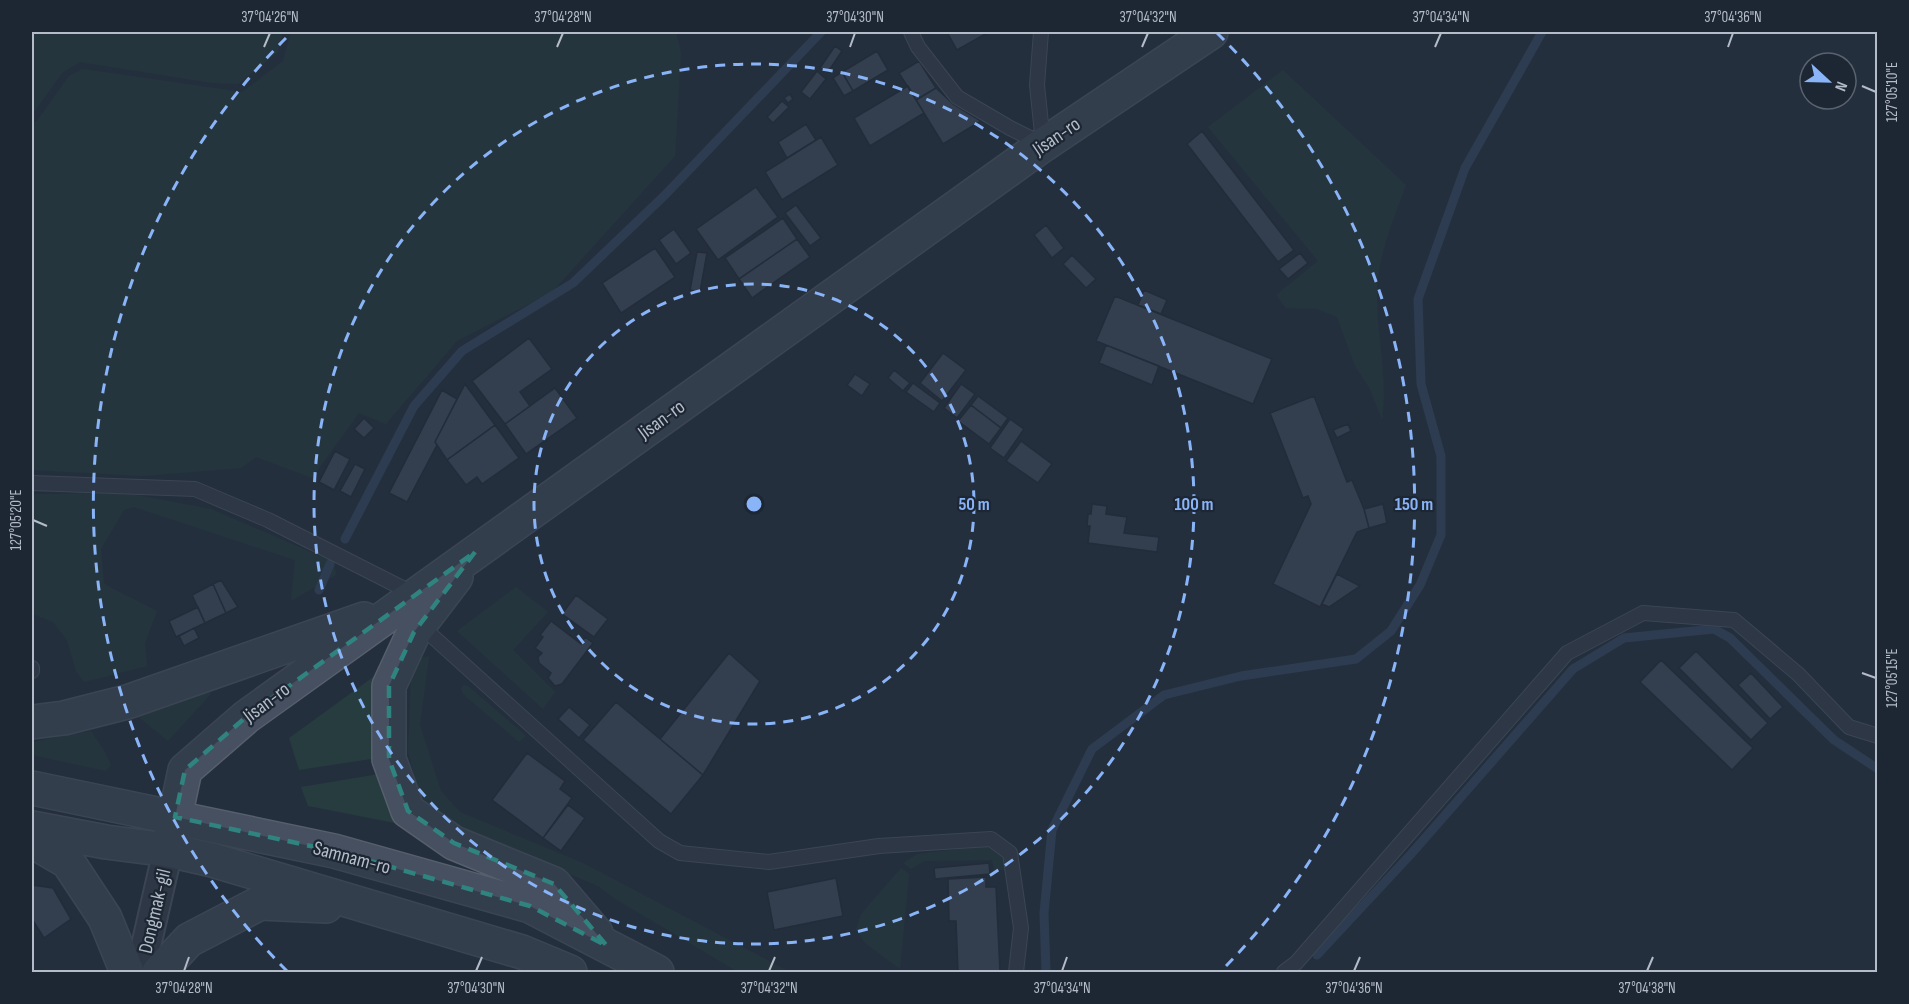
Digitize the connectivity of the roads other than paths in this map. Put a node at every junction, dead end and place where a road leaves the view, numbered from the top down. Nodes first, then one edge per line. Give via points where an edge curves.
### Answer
1 (911, 32) edge
2 (1041, 32) edge
3 (1211, 32) edge
4 (1043, 145) junction
5 (32, 483) edge
6 (412, 609) junction
7 (32, 722) edge
8 (1878, 736) edge
9 (32, 788) edge
10 (176, 817) junction
11 (32, 828) edge
12 (32, 841) edge
13 (168, 849) junction
14 (393, 912) junction
15 (607, 946) junction
16 (1297, 968) edge
17 (127, 972) edge
18 (140, 972) edge
19 (159, 972) edge
20 (570, 972) edge
21 (657, 972) edge
22 (1016, 972) edge
23 (1284, 972) edge

1 - 4 lane via 957,97
2 - 4 lane via 1037,85
3 - 4 main road, Jisan-ro
4 - 6 main road, Jisan-ro via 475,552
5 - 6 lane via 195,489 268,520
6 - 7 main road via 127,702
6 - 10 main road, Jisan-ro via 246,717 185,770
6 - 15 main road via 414,632 389,686 389,759 408,811 454,843 554,884
6 - 22 lane via 659,841 680,853 769,862 879,846 991,839 1010,854 1022,928
8 - 16 lane via 1849,726 1798,674 1734,620 1643,614 1567,653
9 - 10 main road, Samnam-ro
10 - 13 main road, Jisan-ro
10 - 15 main road, Samnam-ro via 334,851 530,906
11 - 13 main road, Samnam-ro
12 - 17 main road via 68,862 105,918
13 - 14 main road, Samnam-ro
13 - 18 street, Dongmak-gil
14 - 19 main road via 260,903 189,940
14 - 20 main road, Samnam-ro via 522,952
15 - 21 main road, Samnam-ro
16 - 23 lane

